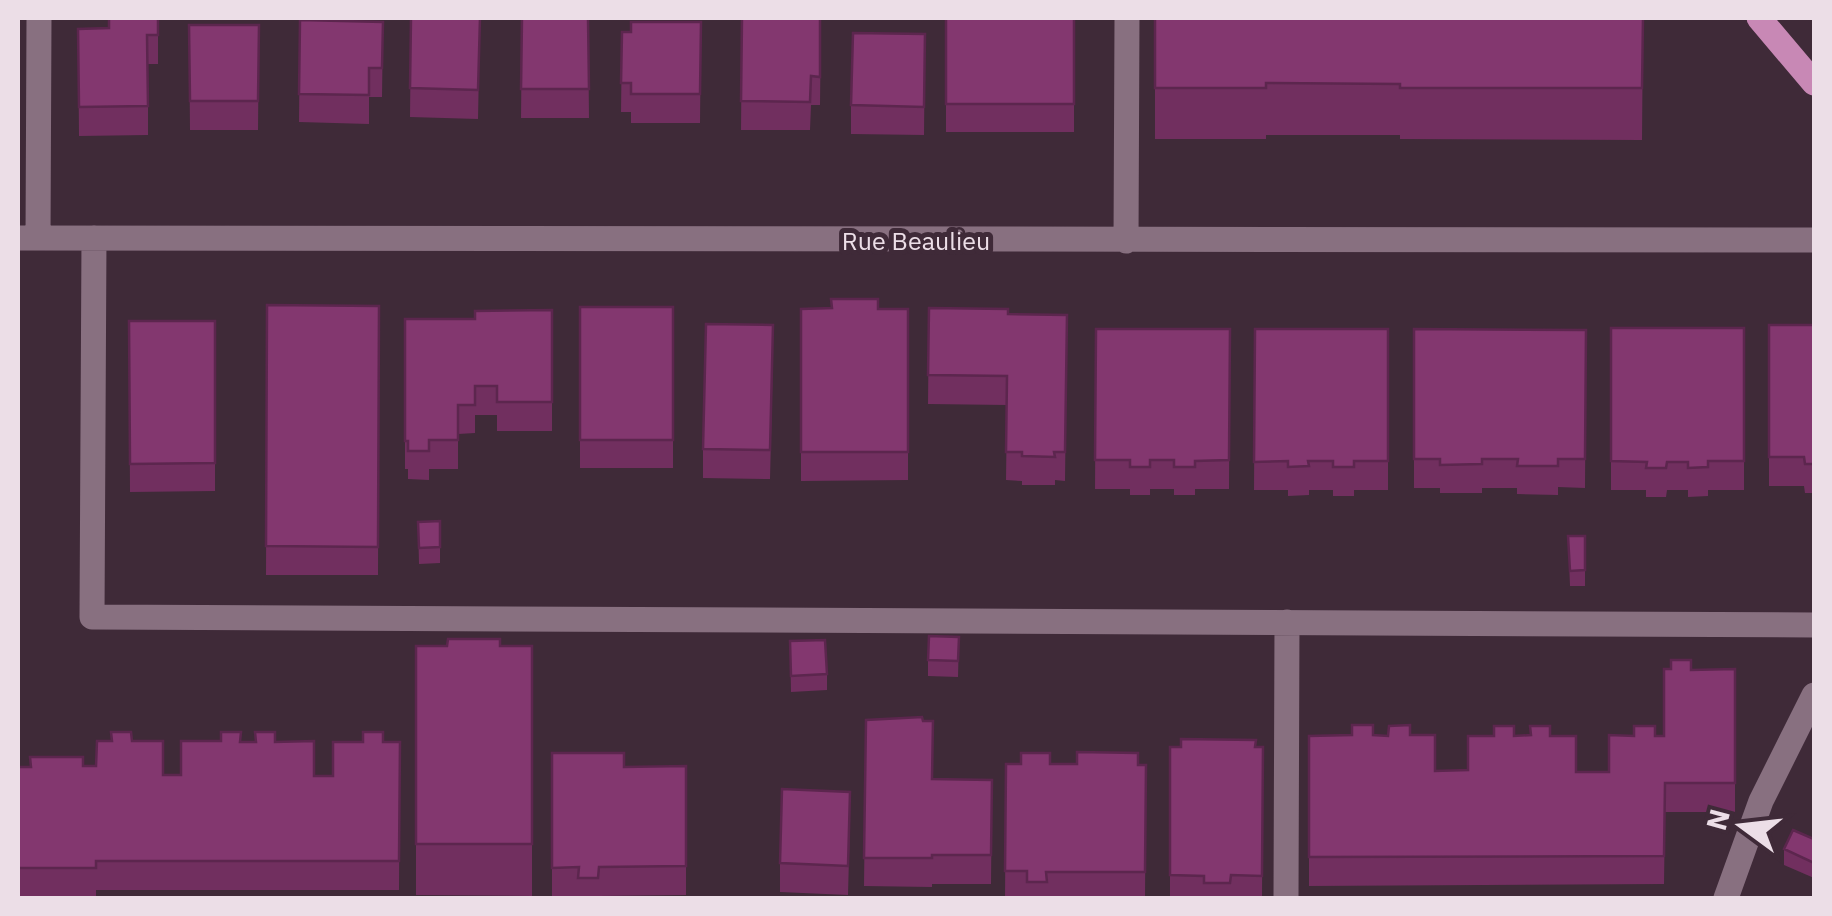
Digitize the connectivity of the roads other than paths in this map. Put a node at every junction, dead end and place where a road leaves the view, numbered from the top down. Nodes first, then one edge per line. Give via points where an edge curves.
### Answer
1 (39, 18) edge
2 (1127, 18) edge
3 (1759, 18) edge
4 (1814, 82) edge
5 (28, 238) edge
6 (94, 238) junction
7 (1814, 240) edge
8 (1126, 241) junction
9 (1287, 622) junction
10 (1814, 624) edge
11 (1814, 696) edge
12 (1286, 898) edge
13 (1726, 898) edge

1 - 5 street
2 - 8 street
3 - 4 main road
5 - 6 street, Rue Beaulieu
6 - 8 street, Rue Beaulieu
6 - 9 street via 92,617
7 - 8 street, Rue Beaulieu
9 - 10 street
9 - 12 street
11 - 13 street via 1761,801

